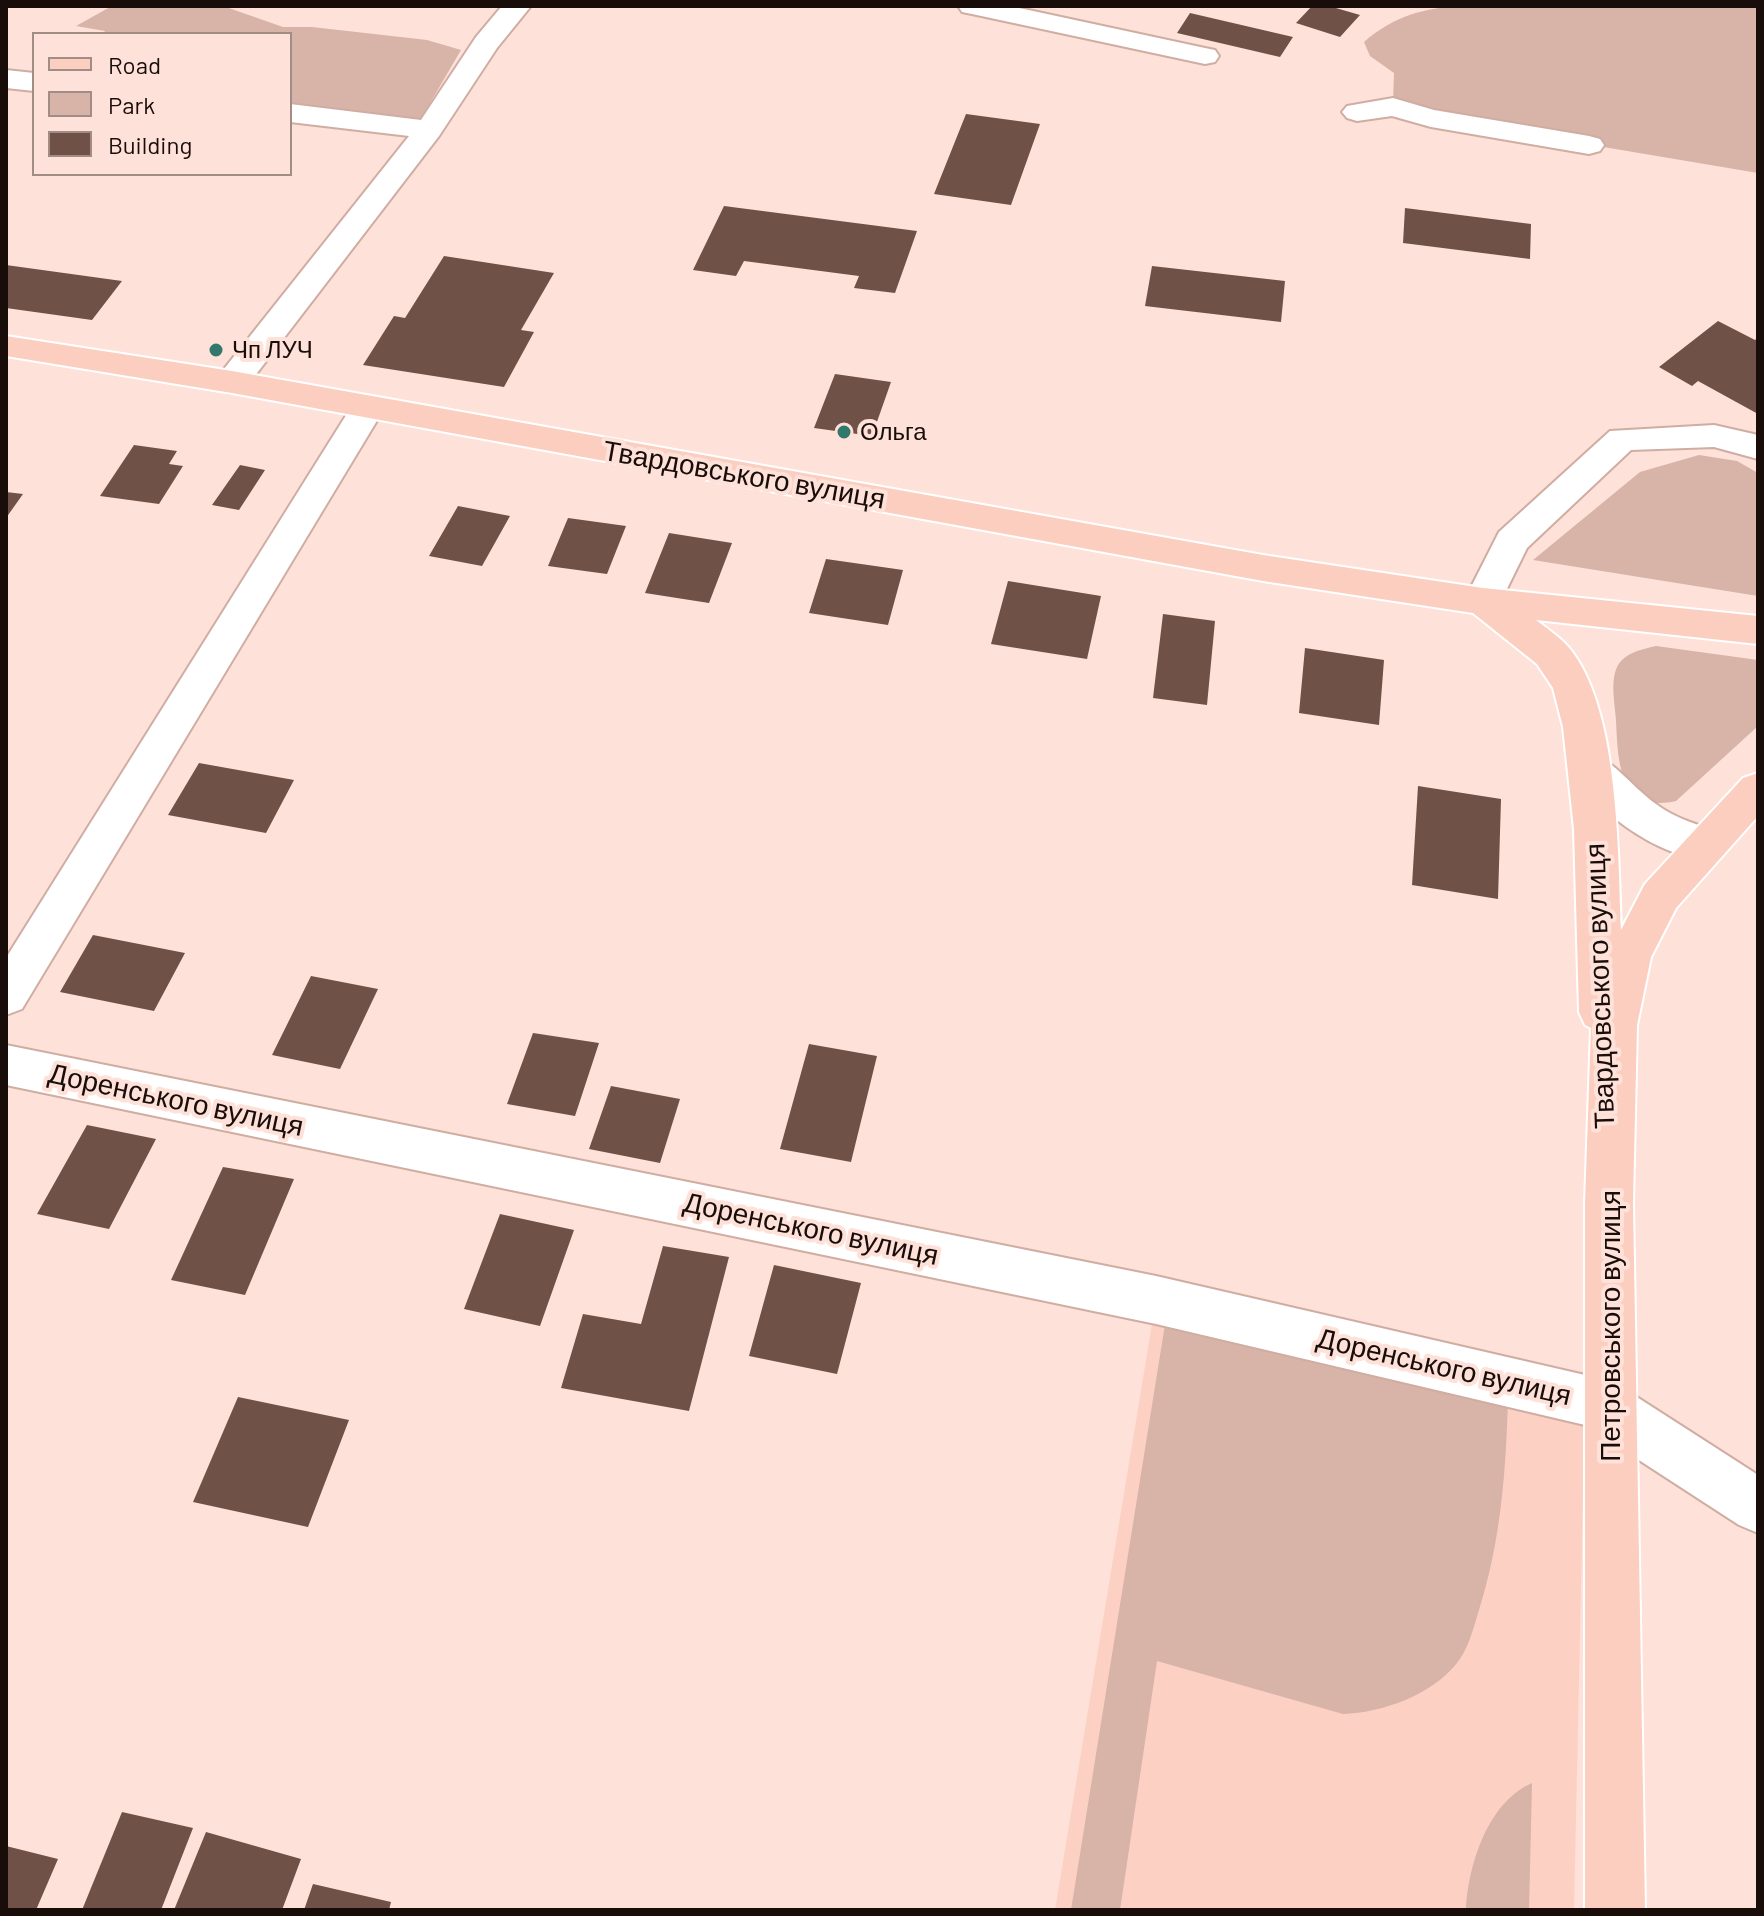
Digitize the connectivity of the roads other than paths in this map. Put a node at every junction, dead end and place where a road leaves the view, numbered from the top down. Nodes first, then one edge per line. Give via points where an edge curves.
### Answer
1 (517, 6) edge
2 (972, 6) edge
3 (1205, 56) dead end
4 (6, 79) edge
5 (32, 82) edge
6 (1357, 112) dead end
7 (292, 113) edge
8 (429, 130) junction
9 (1589, 145) dead end
10 (6, 346) edge
11 (232, 382) junction
12 (367, 409) junction
13 (1758, 447) edge
14 (1483, 601) junction
15 (1758, 630) edge
16 (1590, 769) junction
17 (1758, 789) edge
18 (1706, 844) junction
19 (6, 996) edge
20 (6, 1065) edge
21 (1609, 1203) junction
22 (1611, 1410) junction
23 (1758, 1506) edge
24 (1615, 1910) edge

1 - 8 street
2 - 3 street
4 - 5 street
6 - 9 street via 1393,107
7 - 8 street
8 - 11 street
10 - 11 main road, Твардовського вулиця
11 - 12 main road, Твардовського вулиця
12 - 14 main road, Твардовського вулиця via 1263,568
12 - 19 street
13 - 14 street via 1714,436 1622,439 1512,541
14 - 15 main road, Твардовського вулиця
14 - 16 main road, Твардовського вулиця via 1560,663 1578,708
16 - 18 street, Твардовського вулиця via 1638,816 1668,834
16 - 21 main road, Твардовського вулиця
17 - 18 main road, Петровського вулиця
18 - 21 main road, Петровського вулиця via 1660,896 1629,957 1614,1025
20 - 22 street, Доренського вулиця via 1156,1300
21 - 22 main road, Петровського вулиця
22 - 23 street, Доренського вулиця
22 - 24 main road, Петровського вулиця

